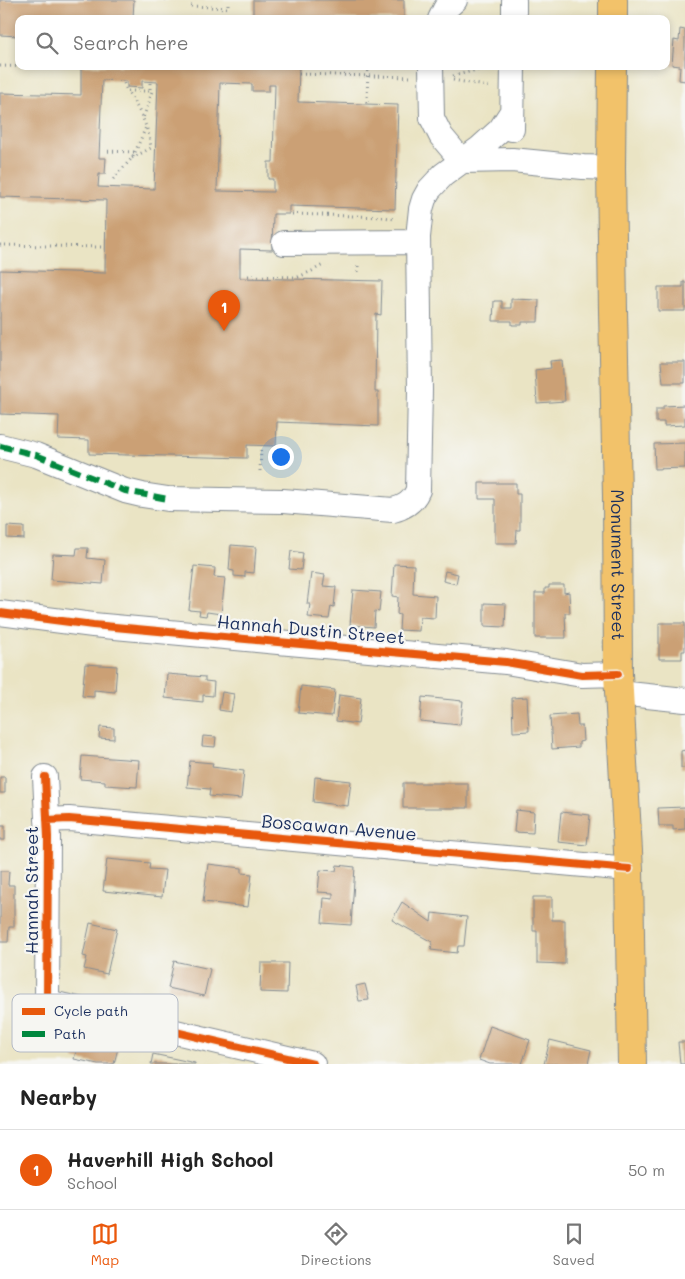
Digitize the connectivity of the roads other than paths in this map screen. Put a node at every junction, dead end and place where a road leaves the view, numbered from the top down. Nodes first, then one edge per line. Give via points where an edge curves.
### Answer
1 (455, 0) edge
2 (514, 0) edge
3 (613, 0) edge
4 (442, 15) edge
5 (514, 15) edge
6 (613, 15) edge
7 (513, 70) edge
8 (612, 70) edge
9 (431, 74) edge
10 (512, 113) junction
11 (462, 160) junction
12 (512, 160) junction
13 (611, 168) junction
14 (418, 242) junction
15 (284, 243) dead end
16 (0, 446) edge
17 (0, 612) edge
18 (619, 684) junction
19 (685, 700) edge
20 (45, 777) dead end
21 (47, 820) junction
22 (629, 869) junction
23 (47, 994) edge
24 (178, 1033) edge
25 (313, 1064) edge
26 (632, 1064) edge

1 - 4 street
2 - 5 street
3 - 6 main road
7 - 10 street
8 - 13 main road, Monument Street
9 - 11 street via 432,118 441,136
10 - 11 street via 500,130
10 - 12 street
11 - 12 street
11 - 14 street via 443,174 424,199
12 - 13 street
13 - 18 main road, Monument Street
14 - 15 street
14 - 16 street via 418,490 403,508 168,499 125,491 36,455
17 - 18 street, Hannah Dustin Street via 93,625 506,662
18 - 19 street, Hannah Dustin Street
18 - 22 main road, Monument Street
20 - 21 street, Hannah Street
21 - 22 street, Boscawan Avenue via 69,819
21 - 23 street, Hannah Street
22 - 26 main road, Monument Street
24 - 25 street, Hannah Street

